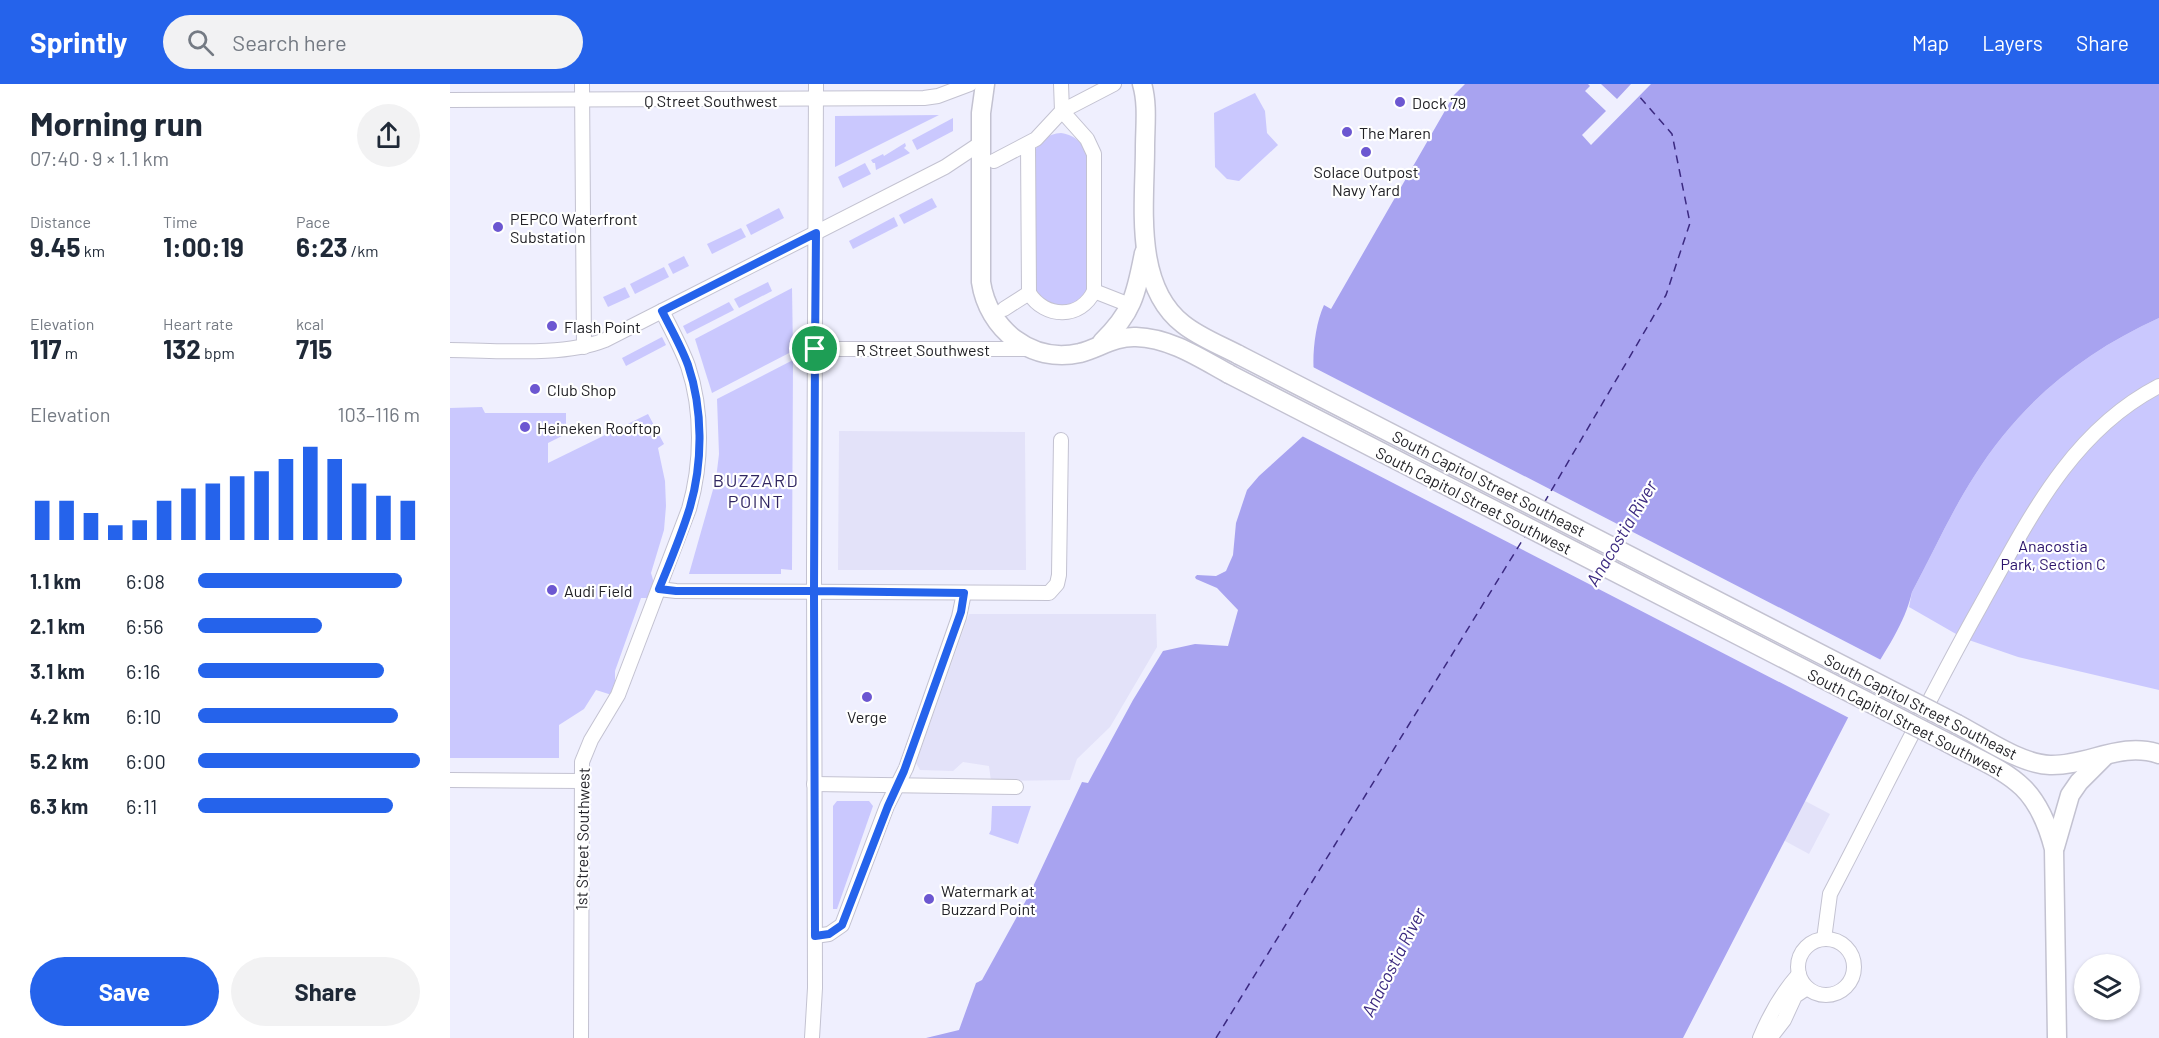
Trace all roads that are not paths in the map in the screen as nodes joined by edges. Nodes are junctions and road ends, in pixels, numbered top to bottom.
1 (582, 84) edge
2 (816, 84) edge
3 (970, 84) edge
4 (985, 84) edge
5 (1061, 84) edge
6 (1114, 84) edge
7 (1146, 88) edge
8 (816, 98) junction
9 (450, 100) edge
10 (582, 100) junction
11 (1062, 111) junction
12 (981, 143) junction
13 (1028, 144) junction
14 (994, 161) dead end
15 (816, 233) junction
16 (1145, 245) junction
17 (1094, 291) junction
18 (1029, 293) junction
19 (1122, 302) dead end
20 (1004, 309) dead end
21 (662, 311) junction
22 (1098, 346) junction
23 (584, 347) junction
24 (815, 349) junction
25 (1031, 349) junction
26 (450, 350) edge
27 (2159, 386) edge
28 (1061, 440) dead end
29 (659, 589) junction
30 (814, 591) junction
31 (964, 593) junction
32 (2106, 754) junction
33 (2159, 754) edge
34 (450, 780) edge
35 (581, 781) junction
36 (814, 784) junction
37 (898, 785) junction
38 (1016, 787) dead end
39 (2054, 849) junction
40 (815, 936) junction
41 (1824, 939) junction
42 (1799, 974) junction
43 (1807, 988) junction
44 (2056, 1017) junction
45 (581, 1038) edge
46 (812, 1038) edge
47 (1760, 1038) edge
48 (1770, 1038) edge
49 (2057, 1038) edge
50 (2066, 1038) edge

1 - 10 street
2 - 8 street
3 - 8 street, Q Street Southwest
4 - 12 main road, South Capitol Street Southwest
5 - 11 street
6 - 11 street
7 - 16 main road, South Capitol Street Southeast
8 - 10 street, Q Street Southwest
8 - 15 street
9 - 10 street, Q Street Southwest
10 - 23 street
11 - 13 street
11 - 17 street
12 - 15 street
12 - 25 main road, South Capitol Street Southwest
13 - 14 street
13 - 18 street
15 - 21 street
15 - 24 street
16 - 22 main road
16 - 32 main road, South Capitol Street Southeast, bridge
17 - 18 street
17 - 19 street
18 - 20 street
21 - 23 street
21 - 29 street, 1st Street Southwest
22 - 25 main road, South Capitol Street Southwest
22 - 39 main road, South Capitol Street Southwest, bridge
23 - 26 street
24 - 25 street, R Street Southwest
24 - 30 street
27 - 41 street
28 - 31 street
29 - 30 street
29 - 35 street, 1st Street Southwest
30 - 31 street
30 - 36 street
31 - 37 street
32 - 33 main road, South Capitol Street Southeast
32 - 39 main road
34 - 35 street
35 - 45 street, 1st Street Southwest
36 - 37 street
36 - 40 street
37 - 38 street
37 - 40 street
39 - 44 main road, South Capitol Street Southwest
40 - 46 street
41 - 42 street
41 - 43 street
42 - 43 street
42 - 47 street
43 - 48 street
44 - 49 main road, South Capitol Street Southwest
44 - 50 main road

